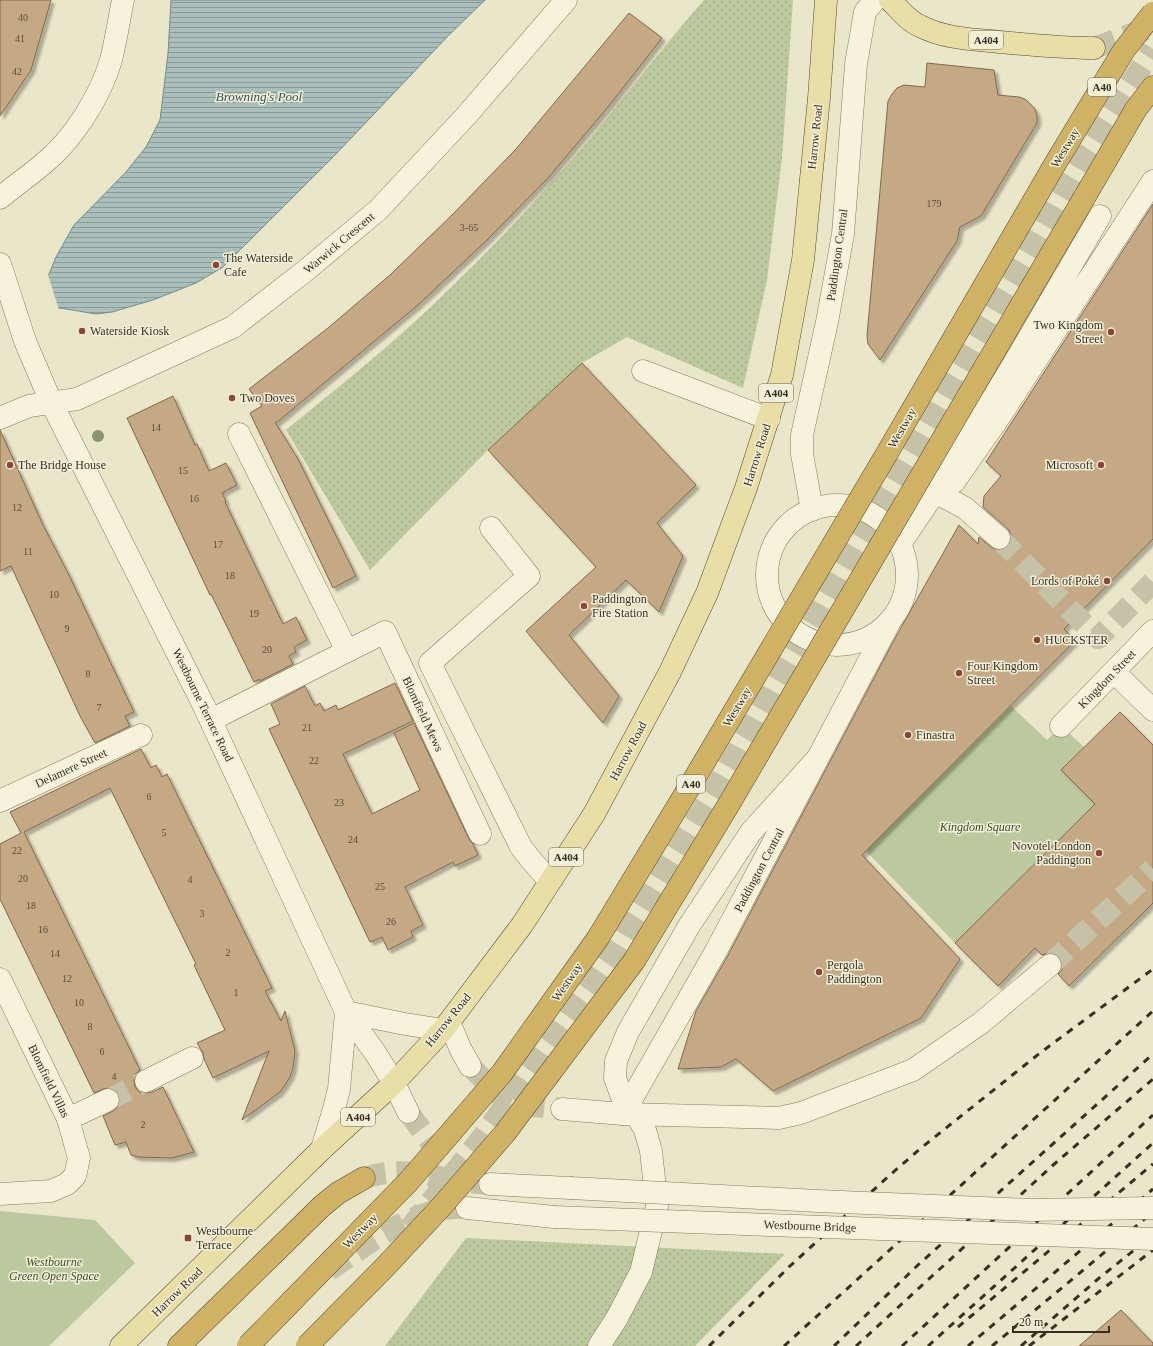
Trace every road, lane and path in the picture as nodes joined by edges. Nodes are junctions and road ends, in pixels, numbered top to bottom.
1 (122, 0) edge
2 (566, 0) edge
3 (826, 0) edge
4 (875, 0) edge
5 (890, 0) edge
6 (1153, 13) edge
7 (1094, 48) tunnel mouth
8 (1153, 87) edge
9 (1153, 182) edge
10 (0, 198) edge
11 (1100, 216) dead end
12 (2, 268) edge
13 (643, 371) dead end
14 (51, 402) junction
15 (0, 418) edge
16 (769, 419) junction
17 (239, 434) dead end
18 (935, 492) junction
19 (812, 510) junction
20 (491, 528) dead end
21 (999, 538) tunnel mouth
22 (900, 544) junction
23 (890, 622) junction
24 (1153, 631) edge
25 (347, 651) junction
26 (1114, 672) junction
27 (1153, 710) edge
28 (211, 720) junction
29 (1061, 726) dead end
30 (141, 735) dead end
31 (818, 759) junction
32 (0, 801) edge
33 (480, 834) dead end
34 (550, 881) junction
35 (1050, 965) tunnel mouth
36 (0, 980) edge
37 (346, 1012) junction
38 (446, 1026) junction
39 (192, 1058) dead end
40 (470, 1066) tunnel mouth
41 (146, 1081) tunnel mouth
42 (394, 1083) junction
43 (108, 1100) tunnel mouth
44 (562, 1109) tunnel mouth
45 (408, 1112) tunnel mouth
46 (623, 1114) junction
47 (68, 1119) junction
48 (322, 1149) junction
49 (364, 1178) tunnel mouth
50 (490, 1184) tunnel mouth
51 (0, 1194) edge
52 (467, 1208) tunnel mouth
53 (1153, 1208) edge
54 (1153, 1239) edge
55 (122, 1346) edge
56 (179, 1346) edge
57 (248, 1346) edge
58 (307, 1346) edge
59 (598, 1346) edge

1 - 10 street
2 - 14 street, Warwick Crescent
3 - 16 main road, Harrow Road / A404
4 - 19 street, Paddington Central
5 - 7 main road, A404
6 - 57 highway, Westway / A40, bridge
8 - 58 highway, bridge
9 - 18 street
11 - 18 street
12 - 14 street, Westbourne Terrace Road
13 - 16 street
14 - 15 street, Warwick Crescent
14 - 28 street, Westbourne Terrace Road
16 - 34 main road, Harrow Road / A404
17 - 25 street
18 - 21 street
18 - 22 street
19 - 22 street, Paddington Central
19 - 23 street, Paddington Central
20 - 34 street
22 - 23 street, Paddington Central
23 - 31 street, Paddington Central
24 - 26 street, Kingdom Street
25 - 28 street, Blomfield Mews
25 - 33 street, Blomfield Mews
26 - 27 street
26 - 29 street, Kingdom Street
28 - 37 street, Westbourne Terrace Road
30 - 32 street, Delamere Street
31 - 46 street, Paddington Central
31 - 59 street
34 - 38 main road, Harrow Road / A404
35 - 46 street
36 - 47 street, Blomfield Villas
37 - 38 street
37 - 42 street, Westbourne Terrace Road
37 - 48 street
38 - 40 street
38 - 42 main road, Harrow Road / A404
39 - 41 street
42 - 45 street
42 - 48 main road, Harrow Road / A404
43 - 47 street
44 - 46 street
47 - 51 street, Blomfield Villas
48 - 55 main road, Harrow Road / A404
49 - 56 highway
50 - 53 street, Westbourne Bridge, bridge
52 - 54 street, Westbourne Bridge, bridge

